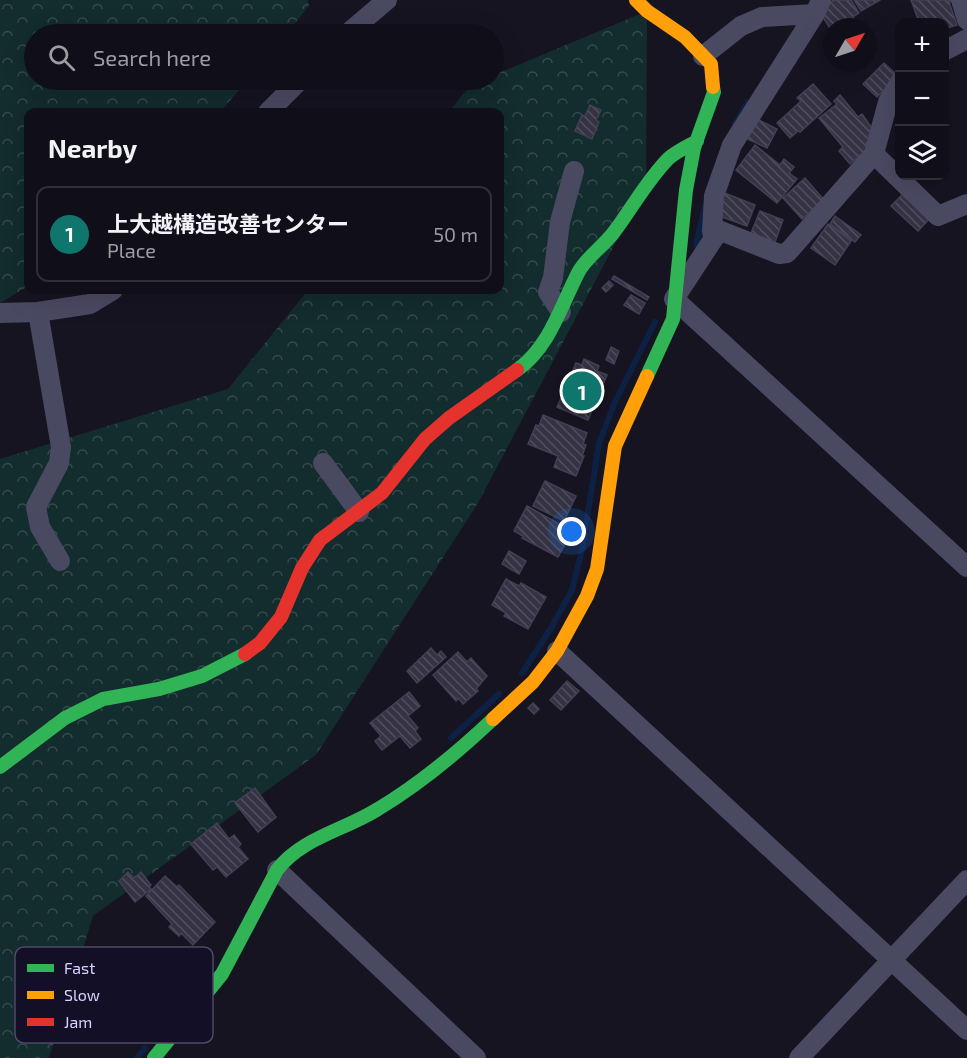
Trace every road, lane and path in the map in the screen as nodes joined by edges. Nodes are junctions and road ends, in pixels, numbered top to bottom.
1 (387, 0) edge
2 (636, 0) edge
3 (961, 0) edge
4 (811, 11) edge
5 (967, 20) edge
6 (359, 24) edge
7 (967, 39) edge
8 (949, 49) edge
9 (703, 56) junction
10 (290, 90) edge
11 (895, 90) edge
12 (272, 108) edge
13 (697, 141) junction
14 (874, 154) junction
15 (574, 171) dead end
16 (691, 196) junction
17 (967, 204) edge
18 (712, 232) junction
19 (106, 294) edge
20 (674, 299) junction
21 (38, 312) junction
22 (561, 312) junction
23 (0, 313) edge
24 (323, 463) dead end
25 (359, 512) junction
26 (60, 561) dead end
27 (967, 567) edge
28 (557, 651) junction
29 (0, 767) edge
30 (277, 870) junction
31 (967, 880) edge
32 (891, 959) junction
33 (213, 985) edge
34 (967, 1030) edge
35 (166, 1043) edge
36 (154, 1058) edge
37 (476, 1058) edge
38 (798, 1058) edge

1 - 6 street
2 - 9 street
3 - 5 street
4 - 9 street
4 - 18 street
7 - 8 street
9 - 13 street
10 - 12 street
11 - 14 street
13 - 16 street
13 - 22 street
14 - 17 street
14 - 18 street
15 - 22 street
16 - 18 street
16 - 20 street
18 - 20 street
19 - 21 street
20 - 27 street
20 - 28 street
21 - 23 street
21 - 26 street
22 - 25 street
24 - 25 street
25 - 29 street
28 - 30 street
28 - 32 street
30 - 33 street
30 - 37 street
31 - 32 street
32 - 34 street
32 - 38 street
35 - 36 street

